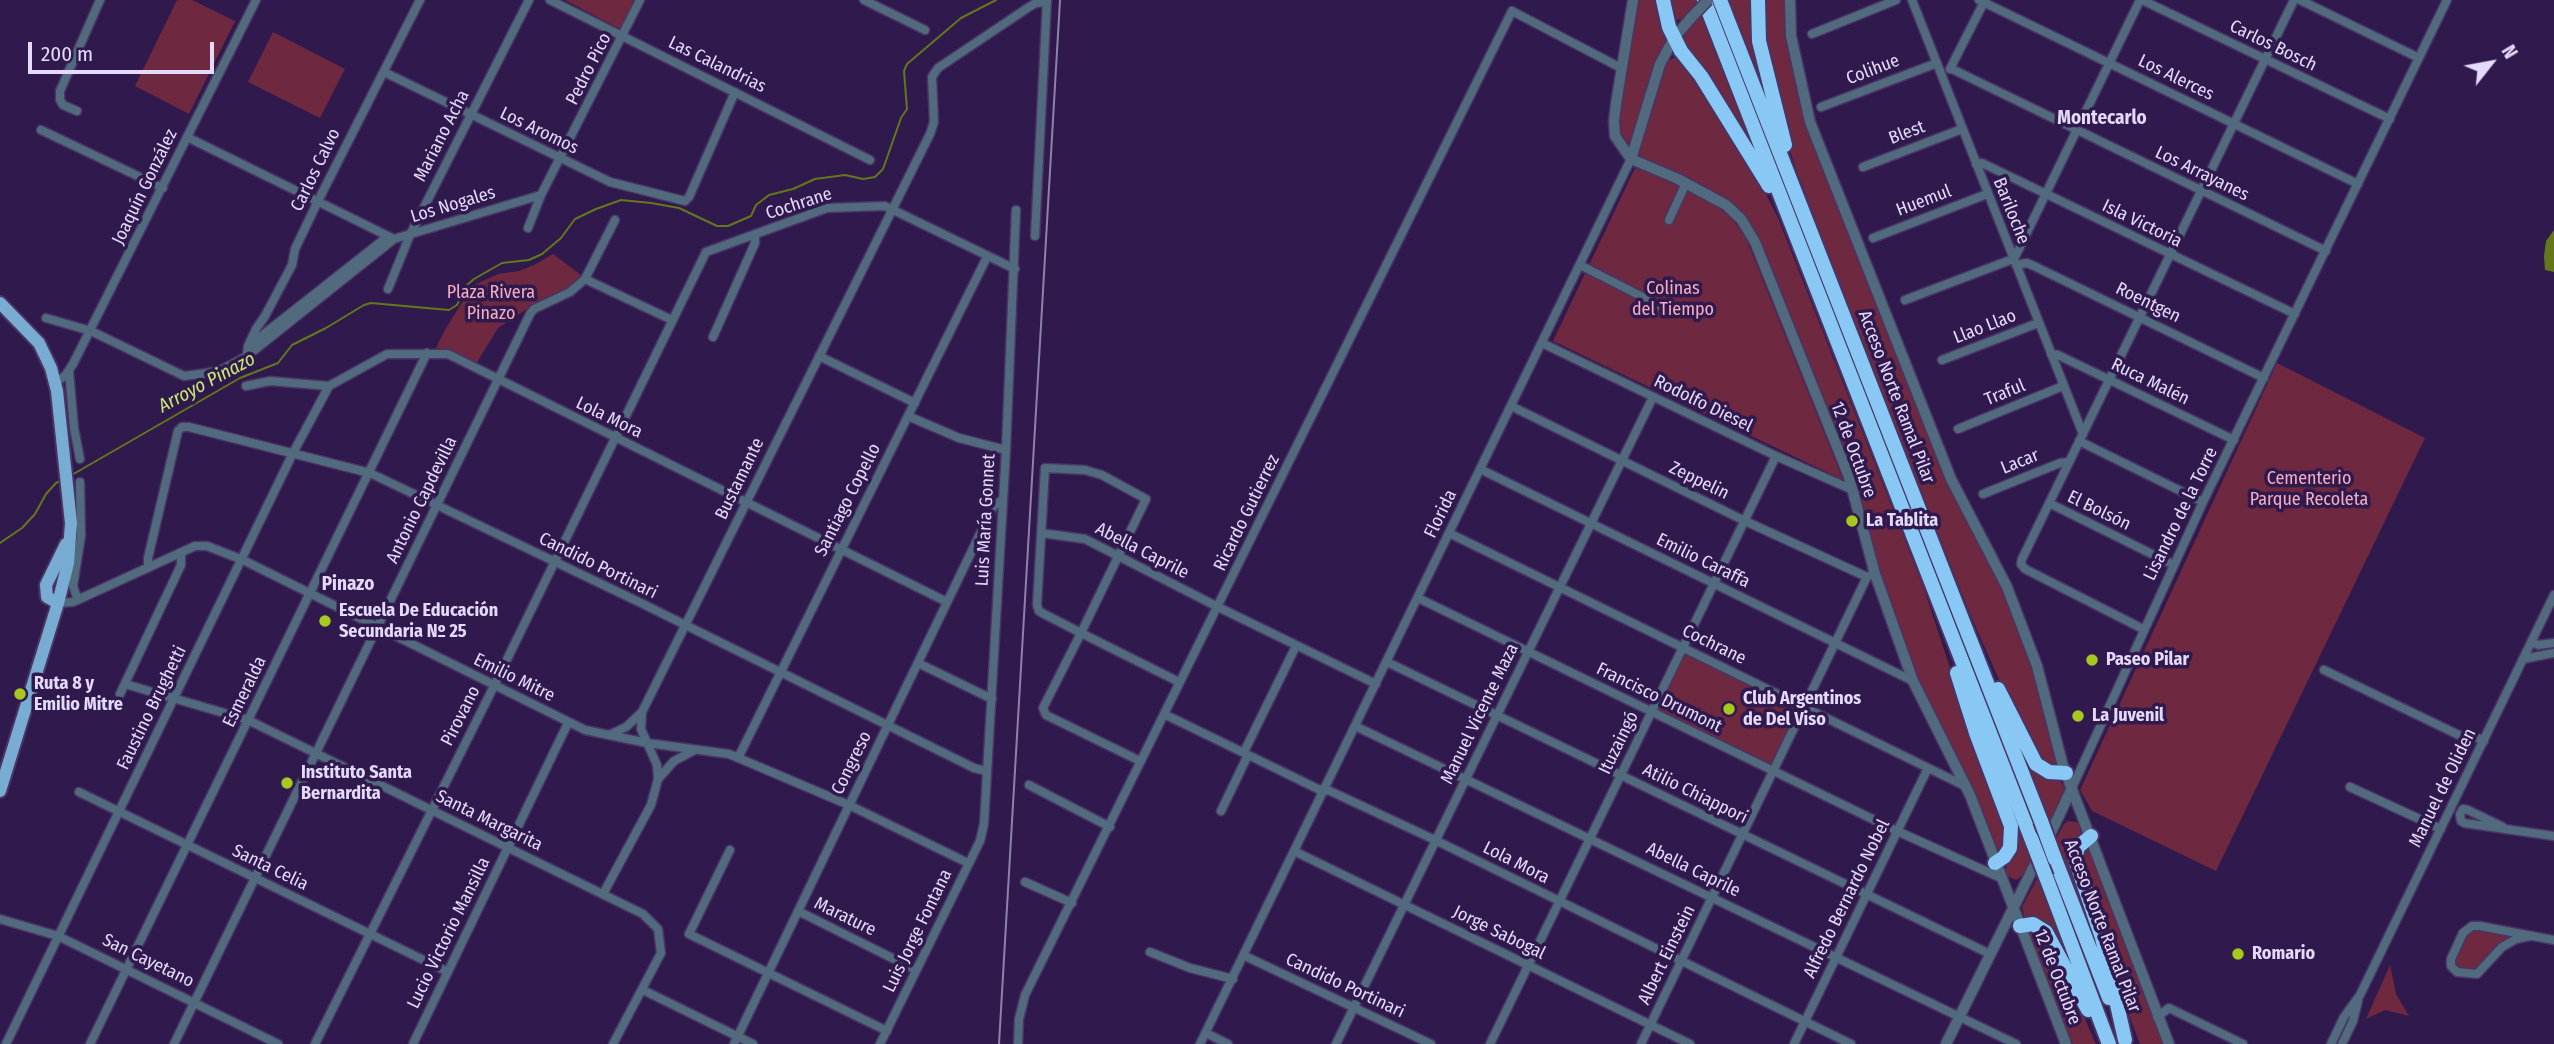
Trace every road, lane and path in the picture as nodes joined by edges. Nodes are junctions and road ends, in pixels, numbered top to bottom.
1 (100, 0) edge
2 (256, 0) edge
3 (420, 0) edge
4 (529, 0) edge
5 (550, 0) edge
6 (640, 0) edge
7 (864, 0) edge
8 (1633, 0) edge
9 (1663, 0) edge
10 (1706, 0) edge
11 (1720, 0) edge
12 (1758, 0) edge
13 (1790, 0) edge
14 (1896, 0) edge
15 (1912, 0) edge
16 (2141, 0) edge
17 (2294, 0) edge
18 (2300, 0) edge
19 (2447, 0) edge
20 (1047, 1) edge
21 (1983, 1) edge
22 (925, 30) dead end
23 (1812, 34) dead end
24 (623, 36) junction
25 (1674, 38) junction
26 (2419, 58) junction
27 (2264, 60) junction
28 (1937, 63) junction
29 (2109, 63) junction
30 (1621, 68) junction
31 (1952, 69) junction
32 (384, 72) junction
33 (1941, 73) junction
34 (735, 92) junction
35 (1821, 107) dead end
36 (78, 111) dead end
37 (471, 115) junction
38 (2390, 119) junction
39 (2234, 124) junction
40 (1962, 129) junction
41 (41, 130) dead end
42 (2076, 130) junction
43 (187, 137) junction
44 (561, 159) junction
45 (1632, 159) junction
46 (870, 160) dead end
47 (1976, 164) junction
48 (1863, 167) dead end
49 (1686, 183) junction
50 (2358, 184) junction
51 (163, 188) junction
52 (2201, 191) junction
53 (1987, 194) junction
54 (2045, 194) junction
55 (541, 195) junction
56 (318, 201) junction
57 (892, 208) junction
58 (1016, 211) dead end
59 (1804, 214) junction
60 (1669, 219) dead end
61 (615, 220) dead end
62 (1789, 220) junction
63 (528, 228) dead end
64 (410, 235) junction
65 (755, 235) junction
66 (1035, 236) dead end
67 (390, 237) junction
68 (1873, 238) dead end
69 (708, 250) joint
70 (2326, 251) junction
71 (2171, 255) junction
72 (987, 257) junction
73 (2014, 262) junction
74 (1580, 265) junction
75 (1015, 269) junction
76 (584, 279) junction
77 (388, 289) dead end
78 (1905, 300) dead end
79 (0, 303) edge
80 (1672, 312) dead end
81 (2295, 314) junction
82 (2140, 316) junction
83 (46, 318) dead end
84 (672, 320) junction
85 (2038, 323) junction
86 (91, 331) junction
87 (713, 337) dead end
88 (1542, 343) junction
89 (248, 351) junction
90 (427, 353) junction
91 (2051, 354) junction
92 (819, 356) junction
93 (1942, 360) dead end
94 (69, 371) junction
95 (2264, 378) junction
96 (498, 379) junction
97 (2109, 379) junction
98 (55, 382) junction
99 (246, 386) dead end
100 (329, 386) junction
101 (2063, 386) junction
102 (1653, 397) junction
103 (915, 403) junction
104 (1511, 406) junction
105 (908, 416) junction
106 (1958, 429) dead end
107 (2081, 437) junction
108 (614, 438) junction
109 (2234, 440) junction
110 (1006, 450) junction
111 (293, 453) junction
112 (1776, 456) junction
113 (80, 459) dead end
114 (1622, 461) junction
115 (2069, 462) junction
116 (1480, 470) junction
117 (370, 473) junction
118 (74, 484) junction
119 (1853, 490) junction
120 (1983, 494) dead end
121 (1003, 499) junction
122 (746, 501) junction
123 (2203, 502) junction
124 (2049, 503) junction
125 (438, 504) junction
126 (1745, 521) junction
127 (1591, 524) junction
128 (1041, 533) junction
129 (1449, 533) junction
130 (841, 550) junction
131 (181, 553) junction
132 (1119, 555) junction
133 (243, 560) junction
134 (554, 562) junction
135 (2174, 565) junction
136 (148, 568) junction
137 (1871, 575) junction
138 (1714, 584) junction
139 (1559, 587) junction
140 (1951, 593) junction
141 (311, 595) junction
142 (2554, 595) edge
143 (1418, 598) junction
144 (78, 600) junction
145 (947, 602) junction
146 (58, 603) junction
147 (1218, 607) junction
148 (1940, 607) junction
149 (685, 627) junction
150 (377, 629) junction
151 (2143, 629) junction
152 (1082, 633) junction
153 (2532, 642) junction
154 (2554, 643) edge
155 (1836, 644) junction
156 (1296, 646) junction
157 (1683, 648) junction
158 (1528, 652) junction
159 (2554, 653) edge
160 (2523, 659) junction
161 (1387, 662) junction
162 (918, 663) junction
163 (2324, 670) dead end
164 (781, 673) junction
165 (1913, 681) junction
166 (1179, 682) junction
167 (125, 684) junction
168 (1376, 684) junction
169 (494, 686) junction
170 (120, 694) dead end
171 (175, 698) junction
172 (992, 699) junction
173 (1806, 708) junction
174 (642, 712) junction
175 (1652, 712) junction
176 (1164, 713) junction
177 (1497, 715) junction
178 (248, 720) junction
179 (568, 723) junction
180 (887, 726) junction
181 (1356, 726) junction
182 (609, 735) junction
183 (647, 743) junction
184 (2482, 743) junction
185 (695, 750) junction
186 (1246, 753) junction
187 (315, 754) junction
188 (738, 758) junction
189 (1140, 761) junction
190 (1928, 768) junction
191 (986, 771) junction
192 (1774, 771) junction
193 (2066, 773) junction
194 (1620, 775) junction
195 (658, 779) junction
196 (1465, 779) junction
197 (1029, 785) dead end
198 (1965, 786) junction
199 (2350, 787) dead end
200 (2072, 788) junction
201 (1324, 790) junction
202 (0, 791) edge
203 (79, 792) dead end
204 (849, 805) junction
205 (119, 810) junction
206 (432, 810) junction
207 (1221, 811) dead end
208 (2085, 821) junction
209 (2057, 823) junction
210 (1110, 827) junction
211 (2503, 827) junction
212 (2441, 829) junction
213 (982, 831) joint
214 (1898, 831) junction
215 (1744, 835) junction
216 (2091, 835) junction
217 (2554, 836) edge
218 (1590, 838) junction
219 (1435, 840) junction
220 (188, 845) junction
221 (507, 847) junction
222 (730, 850) dead end
223 (1294, 851) junction
224 (968, 863) junction
225 (1995, 863) junction
226 (254, 878) junction
227 (2001, 878) junction
228 (2027, 878) junction
229 (1025, 882) dead end
230 (603, 894) junction
231 (1867, 895) junction
232 (1713, 897) junction
233 (1559, 902) junction
234 (1072, 903) junction
235 (1404, 904) junction
236 (2012, 908) junction
237 (798, 911) junction
238 (0, 919) edge
239 (2020, 926) junction
240 (370, 934) junction
241 (58, 936) junction
242 (2530, 936) junction
243 (2554, 940) edge
244 (1150, 952) dead end
245 (1990, 954) junction
246 (1245, 956) junction
247 (1836, 957) junction
248 (1682, 961) junction
249 (1528, 965) junction
250 (126, 968) junction
251 (916, 970) junction
252 (447, 972) junction
253 (768, 975) junction
254 (1233, 979) junction
255 (643, 990) junction
256 (2360, 995) junction
257 (194, 1001) junction
258 (1353, 1007) junction
259 (1959, 1016) junction
260 (2157, 1017) junction
261 (1805, 1021) junction
262 (1651, 1025) junction
263 (887, 1031) junction
264 (1206, 1033) junction
265 (736, 1040) edge
266 (2126, 1043) edge
267 (6, 1044) edge
268 (90, 1044) edge
269 (174, 1044) edge
270 (278, 1044) edge
271 (315, 1044) edge
272 (413, 1044) edge
273 (613, 1044) edge
274 (753, 1044) edge
275 (880, 1044) edge
276 (1018, 1044) edge
277 (1200, 1044) edge
278 (1228, 1044) edge
279 (1336, 1044) edge
280 (1431, 1044) edge
281 (1490, 1044) edge
282 (1641, 1044) edge
283 (1690, 1044) edge
284 (1794, 1044) edge
285 (1852, 1044) edge
286 (1946, 1044) edge
287 (2016, 1044) edge
288 (2066, 1044) edge
289 (2107, 1044) edge
290 (2169, 1044) edge
291 (2243, 1044) edge
292 (2331, 1044) edge
293 (2342, 1044) edge

1 - 36 street
2 - 43 street, Joaquín González
3 - 32 street, Carlos Calvo
4 - 37 street, Mariano Acha
5 - 24 street, Las Calandrias
6 - 24 street, Pedro Pico
7 - 22 street
8 - 30 street
9 - 25 highway
10 - 25 street, Florida, bridge
10 - 62 highway, Acceso Norte Ramal Pilar
11 - 59 highway, Acceso Norte Ramal Pilar
12 - 59 highway
13 - 193 street
14 - 23 street
15 - 28 street, Bariloche
16 - 27 street, Carlos Bosch
16 - 29 street
17 - 27 street
18 - 26 street
19 - 26 street, Lisandro de la Torre
20 - 57 street, Bustamante
20 - 66 street
21 - 29 street, Los Alerces
21 - 31 street
24 - 34 street, Las Calandrias
24 - 44 street, Pedro Pico
25 - 45 street, Florida
25 - 62 highway
26 - 38 street, Lisandro de la Torre
27 - 38 street, Carlos Bosch
27 - 39 street
28 - 33 street, Bariloche
28 - 35 street, Colihue
29 - 39 street, Los Alerces
29 - 42 street
30 - 45 street
30 - 147 street, Ricardo Gutierrez
31 - 33 street
31 - 42 street, Los Arrayanes
32 - 37 street, Los Aromos
32 - 56 street, Carlos Calvo
33 - 40 street, Bariloche
34 - 44 street, Los Aromos
34 - 46 street, Las Calandrias
37 - 44 street, Los Aromos
37 - 64 street, Mariano Acha
38 - 50 street, Lisandro de la Torre
39 - 50 street, Los Alerces
39 - 52 street
40 - 47 street, Bariloche
40 - 48 street, Blest
41 - 51 street
42 - 52 street, Los Arrayanes
42 - 54 street
43 - 51 street, Joaquín González
43 - 56 street
44 - 55 street, Pedro Pico
45 - 49 street, 12 de Octubre
45 - 74 street, Florida
47 - 53 street, Bariloche
47 - 54 street, Isla Victoria
49 - 60 street
49 - 119 street, 12 de Octubre
50 - 70 street, Lisandro de la Torre
51 - 86 street, Joaquín González
52 - 70 street, Los Arrayanes
52 - 71 street
53 - 68 street, Huemul
53 - 73 street, Bariloche
54 - 71 street, Isla Victoria
54 - 73 street
55 - 63 street, Pedro Pico
55 - 64 street, Los Nogales
56 - 67 street
56 - 89 street, Carlos Calvo
57 - 65 street, Cochrane
57 - 72 street, Cochrane
57 - 92 street, Bustamante
58 - 75 street, Luis María Gonnet
59 - 140 highway, Acceso Norte Ramal Pilar
61 - 76 street, Antonio Capdevilla
62 - 148 highway, Acceso Norte Ramal Pilar
64 - 67 street, Los Nogales
64 - 77 street, Mariano Acha
65 - 69 street, Cochrane
65 - 87 street
67 - 89 street
69 - 84 street, Pirovano
70 - 81 street, Lisandro de la Torre
71 - 81 street, Isla Victoria
71 - 82 street
72 - 75 street, Cochrane
72 - 103 street, Santiago Copello
73 - 78 street
73 - 82 street, Roentgen
73 - 85 street, Bariloche
74 - 80 street
74 - 88 street, Florida
75 - 110 street, Luis María Gonnet
76 - 84 street
76 - 96 street, Antonio Capdevilla
79 - 98 main road
81 - 95 street, Lisandro de la Torre
82 - 95 street, Roentgen
82 - 97 street
83 - 86 street
84 - 108 street, Pirovano
85 - 91 street, Bariloche
85 - 93 street, Llao Llao
86 - 89 street
86 - 94 street, Joaquín González
88 - 102 street, Rodolfo Diesel
88 - 104 street, Florida
90 - 96 street, Lola Mora
90 - 100 street, Lola Mora
90 - 117 street, Esmeralda
91 - 97 street, Ruca Malén
91 - 101 street, Bariloche
92 - 103 street
92 - 122 street, Bustamante
94 - 98 street, Joaquín González
94 - 113 street
95 - 109 street, Lisandro de la Torre
96 - 108 street, Lola Mora
96 - 125 street, Antonio Capdevilla
97 - 107 street
97 - 109 street, Ruca Malén
98 - 118 main road
99 - 100 street
100 - 111 street, Faustino Brughetti
101 - 106 street, Traful
101 - 107 street, Bariloche
102 - 112 street, Rodolfo Diesel
102 - 114 street, Manuel Vicente Maza
103 - 105 street, Santiago Copello
104 - 114 street, Zeppelin
104 - 116 street, Florida
105 - 110 street
105 - 130 street, Santiago Copello
107 - 115 street
107 - 123 street
108 - 122 street, Lola Mora
108 - 134 street, Pirovano
109 - 123 street, Lisandro de la Torre
110 - 121 street, Luis María Gonnet
111 - 117 street, Candido Portinari
111 - 133 street, Faustino Brughetti
111 - 136 street, Candido Portinari
112 - 119 street, Rodolfo Diesel
112 - 126 street, Ituzaingó
114 - 126 street, Zeppelin
114 - 127 street, Manuel Vicente Maza
115 - 120 street, Lacar
115 - 124 street
116 - 127 street, Emilio Caraffa
116 - 129 street, Florida
117 - 125 street, Candido Portinari
117 - 141 street, Esmeralda
118 - 144 street
118 - 146 main road
119 - 137 street, 12 de Octubre
121 - 145 street, Congreso
121 - 172 street, Luis María Gonnet
122 - 130 street, Lola Mora
122 - 149 street, Bustamante
123 - 135 street, Lisandro de la Torre
124 - 135 street, El Bolsón
124 - 151 street
125 - 134 street, Candido Portinari
125 - 150 street, Antonio Capdevilla
126 - 137 street, Zeppelin
126 - 138 street, Ituzaingó
127 - 138 street, Emilio Caraffa
127 - 139 street, Manuel Vicente Maza
128 - 132 street, Abella Caprile
128 - 132 street
128 - 152 street
129 - 139 street, Cochrane
129 - 143 street, Florida
130 - 145 street, Lola Mora
130 - 164 street, Santiago Copello
131 - 133 street, Emilio Mitre
131 - 136 street, Emilio Mitre
131 - 167 street
132 - 147 street, Abella Caprile
132 - 152 street
133 - 141 street, Emilio Mitre
133 - 171 street, Faustino Brughetti
134 - 149 street, Candido Portinari
134 - 169 street, Pirovano
135 - 151 street, Lisandro de la Torre
136 - 144 street, Emilio Mitre
137 - 155 street, Albert Einstein
137 - 165 street, 12 de Octubre
138 - 155 street, Emilio Caraffa
138 - 157 street, Ituzaingó
139 - 157 street, Cochrane
139 - 158 street, Manuel Vicente Maza
140 - 193 highway
140 - 266 highway, Acceso Norte Ramal Pilar, bridge
141 - 150 street, Emilio Mitre
141 - 178 street, Esmeralda
142 - 153 street, Manuel de Oliden
143 - 158 street, Francisco Drumont
143 - 161 street, Florida
144 - 146 street, Emilio Mitre
145 - 162 street, Congreso
146 - 202 main road
147 - 156 street, Abella Caprile
147 - 166 street, Ricardo Gutierrez
148 - 225 highway
148 - 289 highway, Acceso Norte Ramal Pilar, bridge
149 - 164 street, Candido Portinari
149 - 174 street, Bustamante
150 - 169 street, Emilio Mitre
150 - 187 street, Antonio Capdevilla
151 - 200 street, Lisandro de la Torre
152 - 166 street
152 - 189 street
153 - 154 street
153 - 160 street, Manuel de Oliden
155 - 165 street, Emilio Caraffa
155 - 173 street, Albert Einstein
156 - 168 street, Abella Caprile
156 - 186 street
157 - 173 street, Cochrane
157 - 175 street, Ituzaingó
158 - 175 street, Francisco Drumont
158 - 177 street, Manuel Vicente Maza
159 - 160 street
160 - 184 street, Manuel de Oliden
161 - 168 street, Florida
161 - 177 street, Atilio Chiappori
162 - 172 street
162 - 180 street, Congreso
163 - 184 street
164 - 180 street, Candido Portinari
164 - 188 street, Santiago Copello
165 - 198 street, 12 de Octubre
166 - 176 street, Ricardo Gutierrez
167 - 170 street
167 - 171 street, Santa Margarita
168 - 181 street, Florida
169 - 179 street, Emilio Mitre
169 - 206 street, Pirovano
171 - 178 street, Santa Margarita
171 - 205 street, Faustino Brughetti
172 - 191 street, Luis María Gonnet
173 - 190 street, Cochrane
173 - 192 street, Albert Einstein
174 - 182 street
174 - 183 street
175 - 192 street, Francisco Drumont
175 - 194 street, Ituzaingó
176 - 186 street, Lola Mora
176 - 189 street, Ricardo Gutierrez
177 - 194 street, Atilio Chiappori
177 - 196 street, Manuel Vicente Maza
178 - 187 street, Santa Margarita
178 - 220 street, Esmeralda
179 - 182 street, Emilio Mitre
179 - 221 street, Lucio Victorio Mansilla
180 - 191 street, Candido Portinari
180 - 204 street, Congreso
181 - 196 street, Abella Caprile
181 - 201 street, Florida
182 - 183 street, Emilio Mitre
183 - 185 street, Emilio Mitre
183 - 195 street
184 - 212 street, Manuel de Oliden
185 - 188 street, Emilio Mitre
185 - 195 street
186 - 201 street, Lola Mora
186 - 207 street
187 - 206 street, Santa Margarita
187 - 226 street, Antonio Capdevilla
188 - 204 street, Emilio Mitre
189 - 210 street, Ricardo Gutierrez
190 - 198 street, Cochrane
190 - 214 street, Alfredo Bernardo Nobel
191 - 213 street, Luis María Gonnet
192 - 214 street, Francisco Drumont
192 - 215 street, Albert Einstein
193 - 200 street
194 - 215 street, Atilio Chiappori
194 - 218 street, Ituzaingó
195 - 230 street
196 - 218 street, Abella Caprile
196 - 219 street, Manuel Vicente Maza
197 - 210 street
198 - 225 street, 12 de Octubre
199 - 212 street
200 - 208 street
200 - 209 street, Lisandro de la Torre
201 - 219 street, Lola Mora
201 - 223 street, Florida
203 - 205 street, Santa Celia
204 - 224 street, Emilio Mitre
204 - 237 street, Congreso
205 - 220 street, Santa Celia
205 - 241 street, Faustino Brughetti
206 - 221 street, Santa Margarita
206 - 240 street, Pirovano
208 - 209 street
208 - 216 street
209 - 228 street, Lisandro de la Torre
210 - 234 street, Ricardo Gutierrez
211 - 211 street
211 - 217 street
212 - 256 street, Manuel de Oliden
213 - 224 street, Luis Jorge Fontana
214 - 227 street, Francisco Drumont
214 - 231 street, Alfredo Bernardo Nobel
215 - 231 street, Atilio Chiappori
215 - 232 street, Albert Einstein
216 - 260 street
216 - 266 highway
218 - 232 street, Abella Caprile
218 - 233 street, Ituzaingó
219 - 233 street, Lola Mora
219 - 235 street, Manuel Vicente Maza
220 - 226 street, Santa Celia
220 - 250 street, Esmeralda
221 - 230 street, Santa Margarita
221 - 252 street, Lucio Victorio Mansilla
222 - 253 street
223 - 235 street, Jorge Sabogal
223 - 246 street, Florida
224 - 251 street, Luis Jorge Fontana
225 - 227 street, 12 de Octubre
226 - 240 street, Santa Celia
226 - 257 street, Antonio Capdevilla
227 - 228 street
227 - 236 street, 12 de Octubre
228 - 236 street, Lisandro de la Torre
229 - 234 street
230 - 255 street, Santa Margarita
231 - 245 street, Atilio Chiappori
231 - 247 street, Alfredo Bernardo Nobel
232 - 247 street, Abella Caprile
232 - 248 street, Albert Einstein
233 - 248 street, Lola Mora
233 - 249 street, Ituzaingó
234 - 276 street, Ricardo Gutierrez
235 - 249 street, Jorge Sabogal
235 - 258 street, Manuel Vicente Maza
236 - 239 street, 12 de Octubre
236 - 245 street, Lisandro de la Torre
237 - 251 street, Marature
237 - 253 street, Congreso
238 - 241 street, San Cayetano
239 - 288 street, 12 de Octubre
239 - 289 highway
240 - 252 street, Santa Celia
240 - 271 street, Pirovano
241 - 250 street, San Cayetano
241 - 267 street, Faustino Brughetti
242 - 242 street
242 - 243 street
244 - 254 street
245 - 259 street, Lisandro de la Torre
246 - 254 street, Florida
246 - 258 street, Candido Portinari
247 - 259 street, Abella Caprile
247 - 261 street, Alfredo Bernardo Nobel
248 - 261 street, Lola Mora
248 - 262 street, Albert Einstein
249 - 262 street, Jorge Sabogal
249 - 281 street, Ituzaingó
250 - 257 street, San Cayetano
250 - 268 street, Esmeralda
251 - 263 street, Luis Jorge Fontana
252 - 272 street, Lucio Victorio Mansilla
253 - 263 street
253 - 265 street, Congreso
254 - 264 street, Florida
255 - 265 street
255 - 273 street
256 - 292 street, Manuel de Oliden
256 - 293 street, Manuel de Oliden
257 - 269 street, Antonio Capdevilla
257 - 270 street, San Cayetano
258 - 279 street, Manuel Vicente Maza
258 - 280 street, Candido Portinari
259 - 286 street, Lisandro de la Torre
259 - 287 street, Abella Caprile
260 - 290 street
260 - 291 street
261 - 284 street, Alfredo Bernardo Nobel
261 - 285 street, Lola Mora
262 - 282 street, Albert Einstein
262 - 283 street, Jorge Sabogal
263 - 275 street, Luis Jorge Fontana
264 - 277 street, Florida
264 - 278 street
265 - 274 street

